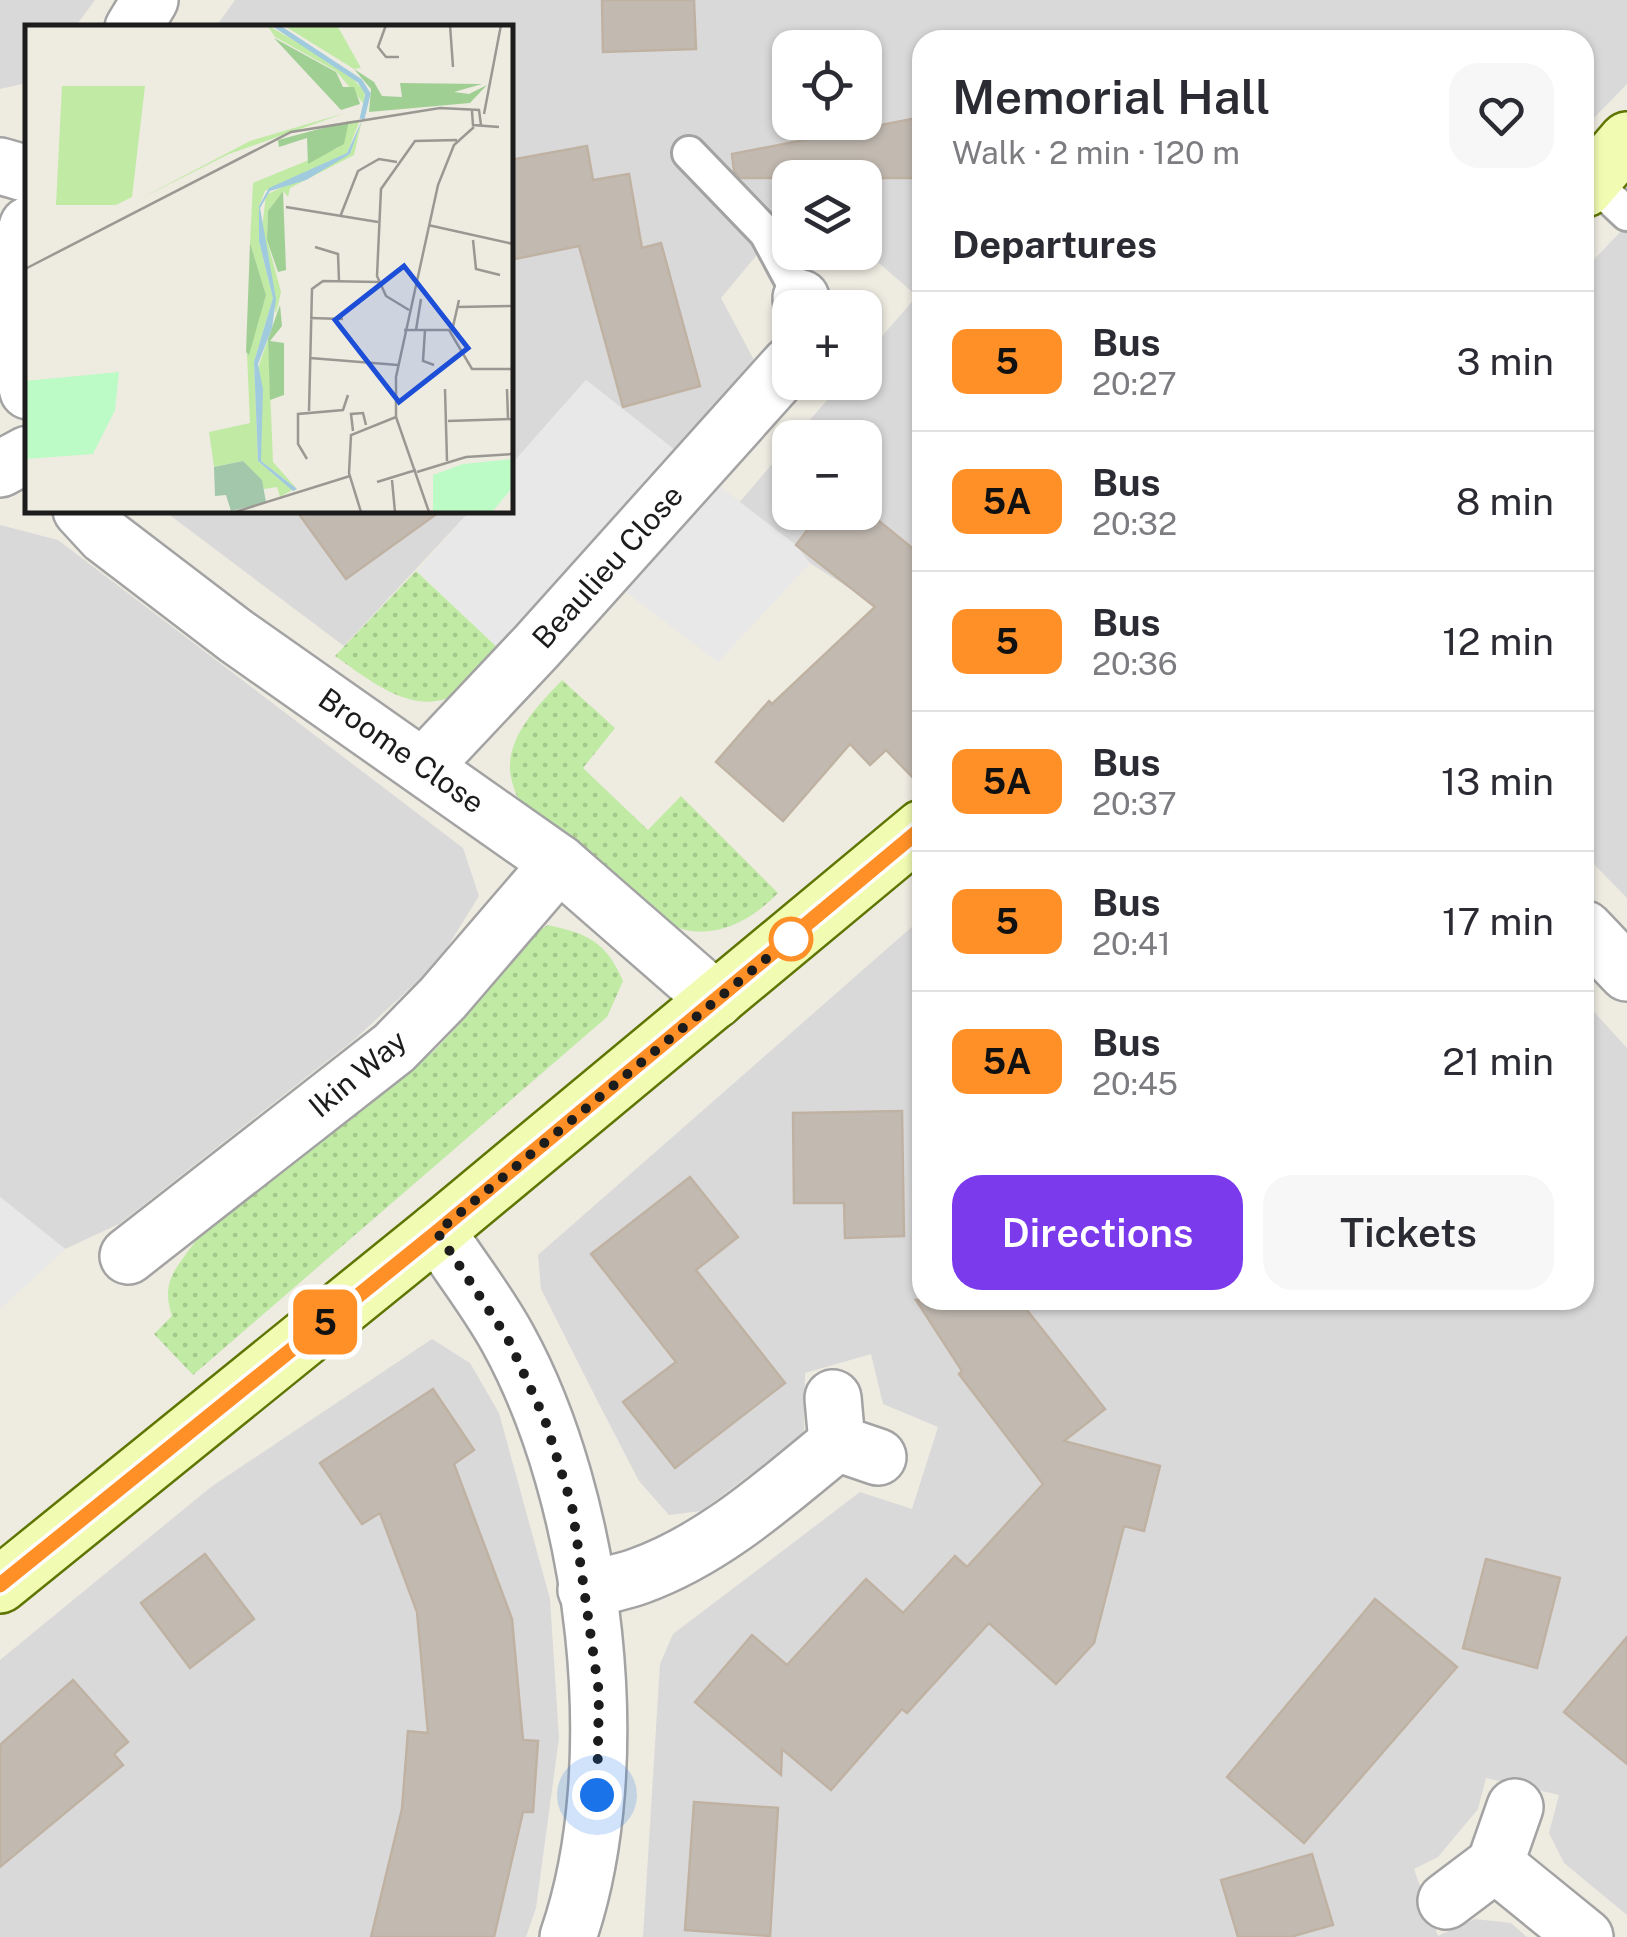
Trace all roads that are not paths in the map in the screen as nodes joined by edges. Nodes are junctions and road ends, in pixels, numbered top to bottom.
1 (150, 0) edge
2 (135, 25) edge
3 (1627, 140) edge
4 (689, 153) dead end
5 (0, 166) edge
6 (25, 173) edge
7 (1601, 195) edge
8 (25, 234) edge
9 (794, 290) edge
10 (25, 373) edge
11 (772, 384) edge
12 (25, 456) edge
13 (0, 469) edge
14 (83, 512) edge
15 (423, 767) junction
16 (912, 836) edge
17 (559, 863) junction
18 (1594, 938) edge
19 (1627, 973) edge
20 (716, 1000) junction
21 (437, 1232) junction
22 (128, 1256) dead end
23 (850, 1433) dead end
24 (0, 1583) edge
25 (586, 1590) junction
26 (1515, 1807) dead end
27 (1496, 1864) junction
28 (1446, 1901) dead end
29 (568, 1937) edge
30 (1585, 1937) edge

1 - 2 street
3 - 7 street
4 - 9 lane
5 - 6 street
8 - 10 street
11 - 15 street, Beaulieu Close
12 - 13 street
14 - 15 street, Broome Close
15 - 17 street, Broome Close
16 - 20 street
17 - 20 street, Broome Close
17 - 22 street, Ikin Way
18 - 19 street
20 - 21 street
21 - 24 street
21 - 25 street
23 - 25 street
25 - 29 street
26 - 27 street
27 - 28 street
27 - 30 street

